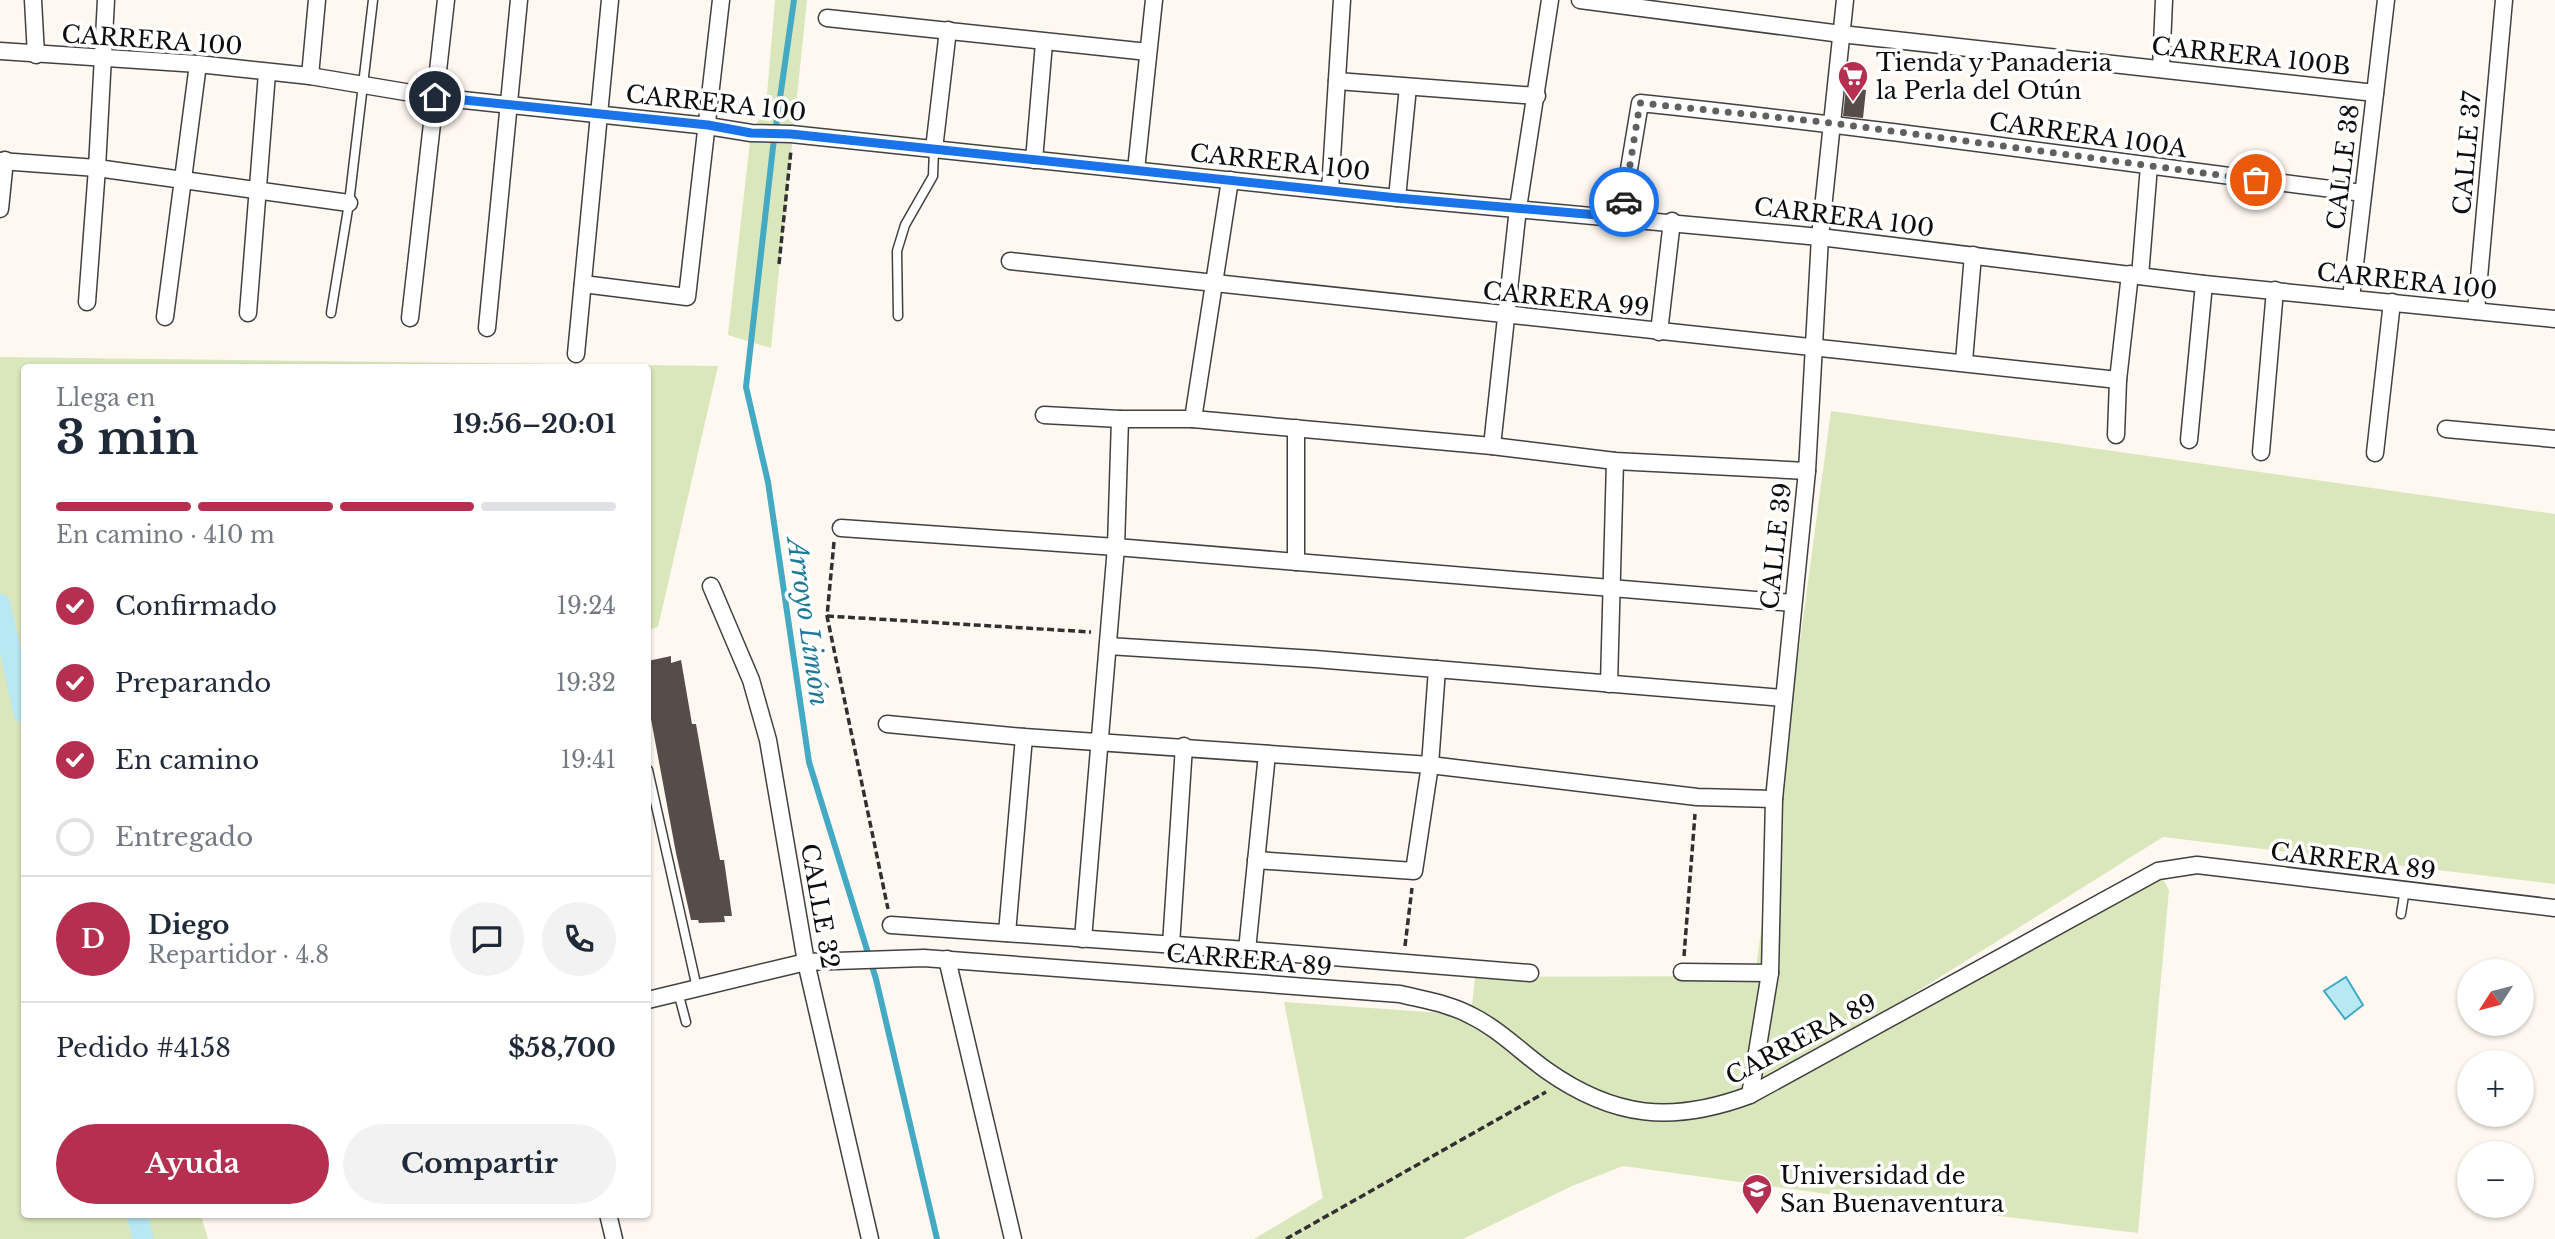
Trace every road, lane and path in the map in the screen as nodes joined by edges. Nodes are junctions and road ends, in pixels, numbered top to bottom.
1 (33, 0) edge
2 (106, 0) edge
3 (317, 0) edge
4 (373, 0) edge
5 (446, 0) edge
6 (519, 0) edge
7 (610, 0) edge
8 (721, 0) edge
9 (1154, 0) edge
10 (1342, 0) edge
11 (1550, 0) edge
12 (1580, 0) edge
13 (1845, 0) edge
14 (2164, 0) edge
15 (2386, 0) edge
16 (2504, 0) edge
17 (827, 18) dead end
18 (948, 30) junction
19 (1841, 34) junction
20 (1044, 43) junction
21 (0, 51) edge
22 (1148, 52) junction
23 (36, 55) junction
24 (102, 56) junction
25 (198, 64) junction
26 (2161, 69) junction
27 (267, 73) junction
28 (310, 76) junction
29 (1337, 81) junction
30 (361, 83) junction
31 (1408, 87) junction
32 (2375, 93) junction
33 (1537, 96) junction
34 (435, 97) junction
35 (509, 104) junction
36 (599, 114) junction
37 (1832, 123) junction
38 (708, 125) junction
39 (798, 135) junction
40 (934, 149) junction
41 (1034, 159) junction
42 (2, 160) edge
43 (2149, 166) junction
44 (97, 168) junction
45 (1136, 170) junction
46 (182, 180) junction
47 (1230, 180) junction
48 (257, 190) junction
49 (1330, 191) junction
50 (2363, 193) junction
51 (1397, 198) junction
52 (349, 203) junction
53 (1518, 208) junction
54 (0, 209) edge
55 (1621, 217) junction
56 (1672, 221) junction
57 (1820, 237) junction
58 (1973, 255) junction
59 (1010, 261) dead end
60 (779, 264) dead end
61 (2135, 275) junction
62 (1214, 284) junction
63 (2204, 284) junction
64 (583, 285) junction
65 (2275, 290) junction
66 (2351, 298) junction
67 (86, 302) dead end
68 (2392, 302) junction
69 (2476, 311) junction
70 (248, 313) dead end
71 (331, 313) dead end
72 (1506, 315) junction
73 (898, 316) dead end
74 (165, 317) dead end
75 (410, 318) dead end
76 (2555, 319) edge
77 (486, 328) dead end
78 (1659, 332) junction
79 (1814, 347) junction
80 (576, 354) dead end
81 (1964, 361) junction
82 (2118, 380) junction
83 (1044, 415) dead end
84 (1120, 419) junction
85 (1193, 419) junction
86 (1296, 428) junction
87 (2446, 429) dead end
88 (2116, 435) dead end
89 (2555, 439) edge
90 (2189, 440) dead end
91 (1492, 446) junction
92 (2261, 452) dead end
93 (2375, 453) dead end
94 (1615, 461) junction
95 (1807, 471) junction
96 (841, 528) joint
97 (1116, 547) junction
98 (1296, 562) junction
99 (711, 586) dead end
100 (1610, 588) junction
101 (1793, 603) junction
102 (827, 616) junction
103 (1108, 639) junction
104 (1437, 669) junction
105 (1609, 684) junction
106 (1783, 698) junction
107 (887, 724) dead end
108 (1024, 737) junction
109 (1099, 740) junction
110 (1184, 746) junction
111 (1268, 754) junction
112 (1430, 765) junction
113 (651, 783) edge
114 (1697, 797) junction
115 (1774, 799) junction
116 (1256, 860) junction
117 (1414, 871) junction
118 (2405, 889) junction
119 (2555, 908) edge
120 (2401, 914) dead end
121 (891, 925) joint
122 (1007, 933) junction
123 (1083, 939) junction
124 (1171, 945) junction
125 (1247, 950) junction
126 (947, 958) junction
127 (813, 962) junction
128 (1404, 962) junction
129 (1682, 972) joint
130 (1530, 973) dead end
131 (1770, 973) junction
132 (697, 988) junction
133 (678, 992) junction
134 (651, 999) edge
135 (686, 1022) dead end
136 (1565, 1081) junction
137 (1749, 1096) junction
138 (609, 1218) edge
139 (614, 1239) edge
140 (870, 1239) edge
141 (1013, 1239) edge
142 (1286, 1239) edge

1 - 23 street
2 - 24 street
3 - 28 street
4 - 30 lane
5 - 34 street
6 - 35 street
7 - 36 street
8 - 38 street
9 - 22 street
10 - 29 street
11 - 33 street
12 - 19 street, CARRERA 100B
13 - 19 street, CALLE 39
14 - 26 street
15 - 32 street, CALLE 38
16 - 69 street, CALLE 37
17 - 18 street
18 - 20 street
18 - 40 street
19 - 26 street, CARRERA 100B
19 - 37 street, CALLE 39
20 - 22 street
20 - 41 street
21 - 23 street, CARRERA 100
22 - 45 street
23 - 24 street, CARRERA 100
24 - 25 street, CARRERA 100
24 - 44 street
25 - 27 street, CARRERA 100
25 - 46 street
26 - 32 street, CARRERA 100B
27 - 28 street, CARRERA 100
27 - 48 street
28 - 30 street, CARRERA 100
29 - 31 street
29 - 49 street
30 - 34 street, CARRERA 100
30 - 52 lane
31 - 33 street
31 - 51 street
32 - 50 street, CALLE 38
33 - 53 street
34 - 35 street, CARRERA 100
34 - 75 street
35 - 36 street, CARRERA 100
35 - 77 street
36 - 38 street, CARRERA 100
36 - 64 street
37 - 43 street, CARRERA 100A
37 - 55 street, CARRERA 100A
37 - 57 street, CALLE 39
38 - 39 street, CARRERA 100
38 - 64 street
39 - 40 street, CARRERA 100
39 - 60 path
40 - 41 street, CARRERA 100
40 - 73 lane
41 - 45 street, CARRERA 100
42 - 44 street
42 - 54 street
43 - 50 street, CARRERA 100A
43 - 61 street
44 - 46 street
44 - 67 street
45 - 47 street, CARRERA 100
46 - 48 street
46 - 74 street
47 - 49 street, CARRERA 100
47 - 62 street
48 - 52 street
48 - 70 street
49 - 51 street, CARRERA 100
50 - 66 street, CALLE 38
51 - 53 street, CARRERA 100
52 - 71 lane
53 - 55 street, CARRERA 100
53 - 72 street
55 - 56 street, CARRERA 100
56 - 57 street, CARRERA 100
56 - 78 street
57 - 58 street, CARRERA 100
57 - 79 street, CALLE 39
58 - 61 street, CARRERA 100
58 - 81 street
59 - 62 street, CARRERA 99
61 - 63 street, CARRERA 100
61 - 82 street
62 - 72 street, CARRERA 99
62 - 85 street
63 - 65 street, CARRERA 100
63 - 90 street
64 - 80 street
65 - 66 street, CARRERA 100
65 - 92 street
66 - 68 street, CARRERA 100
68 - 69 street, CARRERA 100
68 - 93 street
69 - 76 street, CARRERA 100
72 - 78 street, CARRERA 99
72 - 91 street
78 - 79 street, CARRERA 99
79 - 81 street, CARRERA 99
79 - 95 street, CALLE 39
81 - 82 street, CARRERA 99
82 - 88 street
83 - 84 street
84 - 85 street
84 - 97 street
85 - 86 street
86 - 91 street
86 - 98 street
87 - 89 street
91 - 94 street
94 - 95 street
94 - 100 street
95 - 101 street, CALLE 39
96 - 97 street
96 - 102 path
97 - 98 street
97 - 103 street
98 - 100 street
99 - 127 street, CALLE 32
100 - 101 street
100 - 105 street
101 - 106 street, CALLE 39
102 - 103 path
102 - 121 path
103 - 104 street
103 - 109 street
104 - 105 street
104 - 112 street
105 - 106 street
106 - 115 street, CALLE 39
107 - 108 street
108 - 109 street
108 - 122 street
109 - 110 street
109 - 123 street
110 - 111 street
110 - 124 street
111 - 112 street
111 - 116 street
112 - 114 street
112 - 117 street
113 - 132 lane
114 - 115 street
114 - 129 path
115 - 131 street, CALLE 39
116 - 117 street
116 - 125 street
117 - 128 path
118 - 119 street, CARRERA 89
118 - 120 lane
118 - 137 street, CARRERA 89
121 - 122 street
122 - 123 street
123 - 124 street
124 - 125 street
125 - 128 street
126 - 127 street, CARRERA 89
126 - 136 street, CARRERA 89
126 - 141 street
127 - 132 street, CARRERA 89
127 - 140 street, CALLE 32
128 - 130 street
129 - 131 street
131 - 137 street, CALLE 39
132 - 133 street, CARRERA 89
133 - 134 street, CARRERA 89
133 - 135 lane
136 - 137 street, CARRERA 89
136 - 142 path
138 - 139 street

